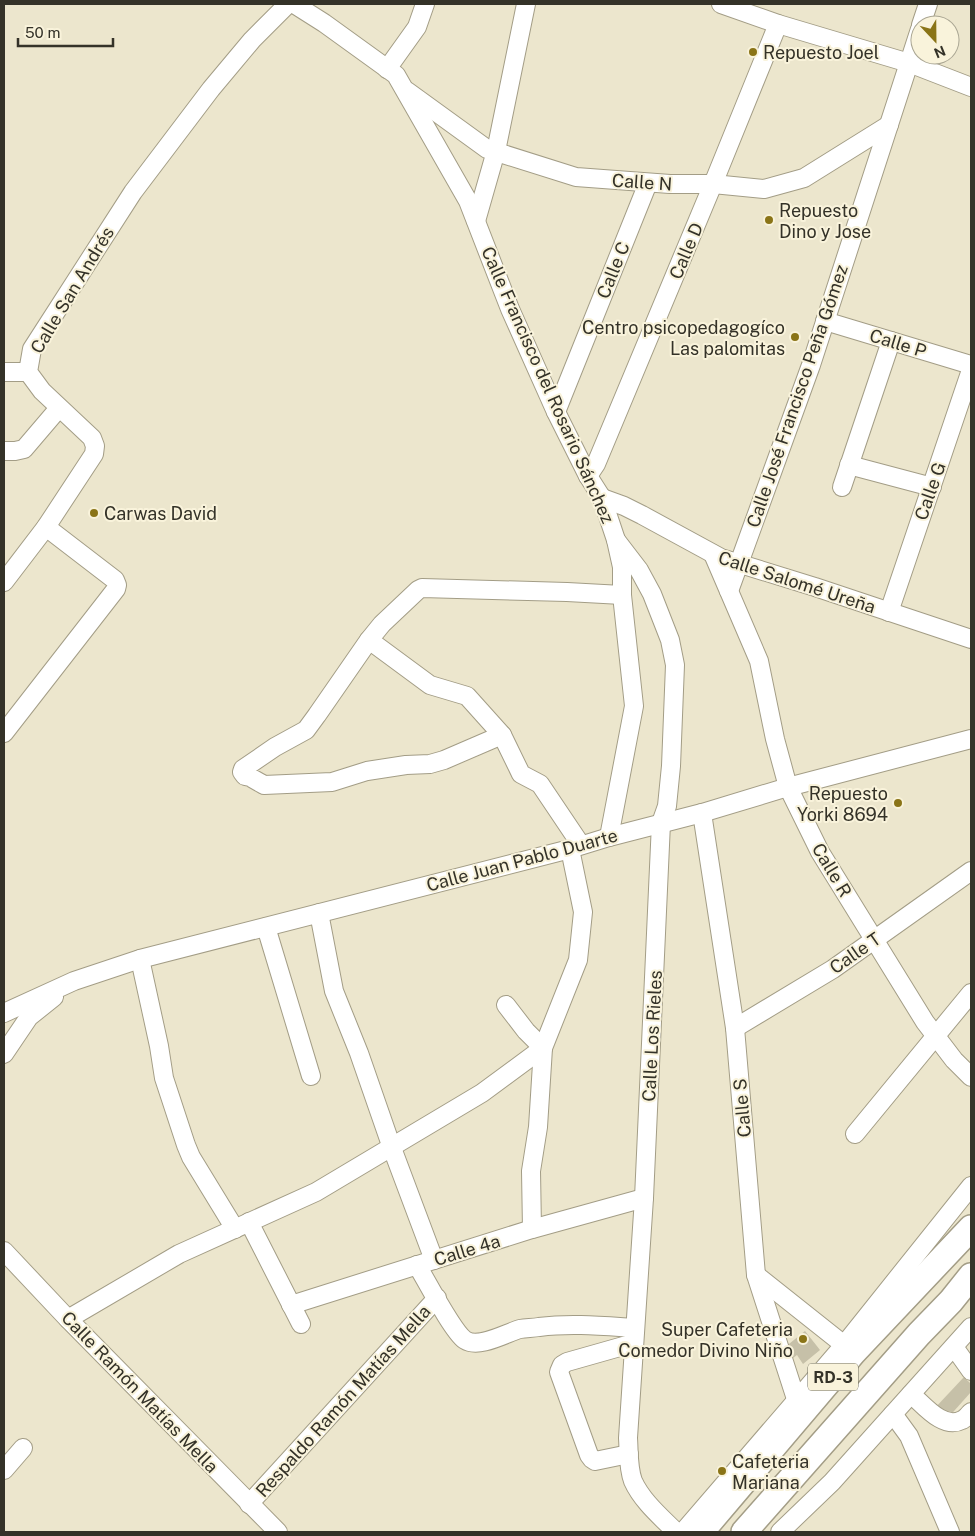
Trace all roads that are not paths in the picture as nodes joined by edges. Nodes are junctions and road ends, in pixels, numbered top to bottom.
1 (288, 4) edge
2 (294, 4) edge
3 (425, 4) edge
4 (526, 4) edge
5 (721, 4) edge
6 (778, 24) junction
7 (910, 60) edge
8 (909, 63) junction
9 (387, 69) junction
10 (971, 87) edge
11 (403, 88) junction
12 (889, 125) junction
13 (496, 151) junction
14 (648, 183) junction
15 (714, 184) junction
16 (476, 221) junction
17 (825, 321) junction
18 (891, 341) junction
19 (971, 365) edge
20 (971, 370) edge
21 (4, 372) edge
22 (28, 372) junction
23 (59, 408) junction
24 (556, 412) junction
25 (4, 451) edge
26 (849, 464) junction
27 (588, 476) junction
28 (842, 487) dead end
29 (932, 487) junction
30 (602, 498) junction
31 (46, 527) junction
32 (616, 540) junction
33 (713, 554) junction
34 (739, 564) junction
35 (4, 582) edge
36 (729, 591) junction
37 (622, 595) junction
38 (889, 612) junction
39 (971, 639) edge
40 (369, 640) junction
41 (4, 733) edge
42 (502, 735) junction
43 (971, 739) edge
44 (788, 787) junction
45 (702, 813) junction
46 (661, 823) junction
47 (609, 837) junction
48 (575, 847) junction
49 (971, 871) edge
50 (319, 913) junction
51 (266, 927) junction
52 (874, 939) junction
53 (140, 960) junction
54 (74, 981) junction
55 (971, 994) edge
56 (506, 1005) dead end
57 (4, 1013) edge
58 (735, 1028) junction
59 (936, 1036) junction
60 (543, 1048) junction
61 (4, 1054) edge
62 (312, 1076) dead end
63 (971, 1077) edge
64 (855, 1134) dead end
65 (392, 1148) junction
66 (971, 1186) edge
67 (644, 1198) junction
68 (971, 1214) edge
69 (242, 1226) junction
70 (971, 1228) edge
71 (532, 1229) junction
72 (4, 1251) edge
73 (949, 1252) junction
74 (426, 1263) junction
75 (756, 1275) junction
76 (971, 1276) edge
77 (971, 1283) edge
78 (437, 1298) junction
79 (951, 1301) junction
80 (291, 1305) junction
81 (68, 1319) junction
82 (301, 1324) dead end
83 (971, 1328) edge
84 (635, 1336) junction
85 (954, 1347) junction
86 (848, 1349) junction
87 (971, 1371) edge
88 (912, 1394) junction
89 (796, 1399) junction
90 (971, 1412) edge
91 (894, 1414) junction
92 (23, 1448) dead end
93 (629, 1454) junction
94 (4, 1470) edge
95 (249, 1504) junction
96 (788, 1528) edge
97 (278, 1532) edge
98 (676, 1532) edge
99 (683, 1532) edge
100 (701, 1532) edge
101 (744, 1532) edge
102 (950, 1532) edge

1 - 22 street, Calle San Andrés
2 - 9 street, Calle Francisco del Rosario Sánchez
3 - 9 street
4 - 13 street
5 - 6 street
6 - 8 street
6 - 15 street, Calle D
7 - 8 street, Calle José Francisco Peña Gómez
8 - 10 street
8 - 12 street, Calle José Francisco Peña Gómez
9 - 11 street, Calle Francisco del Rosario Sánchez
11 - 13 street, Calle N
11 - 16 street, Calle Francisco del Rosario Sánchez
12 - 15 street, Calle N
12 - 17 street, Calle José Francisco Peña Gómez
13 - 14 street, Calle N
13 - 16 street
14 - 15 street, Calle N
14 - 24 street, Calle C
15 - 27 street, Calle D
16 - 24 street, Calle Francisco del Rosario Sánchez
17 - 18 street, Calle P
17 - 34 street, Calle José Francisco Peña Gómez
18 - 19 street, Calle P
18 - 26 street
20 - 29 street, Calle G
21 - 22 street
22 - 23 street, Calle San Andrés
23 - 25 street
23 - 31 street, Calle San Andrés
24 - 27 street, Calle Francisco del Rosario Sánchez
26 - 28 street
26 - 29 street
27 - 30 street, Calle Francisco del Rosario Sánchez
29 - 38 street, Calle G
30 - 32 street, Calle Francisco del Rosario Sánchez
30 - 33 street, Calle Salomé Ureña
31 - 35 street, Calle San Andrés
31 - 41 street
32 - 37 street, Calle Francisco del Rosario Sánchez
32 - 46 street, Calle Los Rieles
33 - 34 street, Calle Salomé Ureña
33 - 36 street, Calle R
34 - 36 street, Calle José Francisco Peña Gómez
34 - 38 street, Calle Salomé Ureña
36 - 44 street, Calle R
37 - 40 street
37 - 47 street, Calle Francisco del Rosario Sánchez
38 - 39 street, Calle Salomé Ureña
40 - 42 street
40 - 42 street
42 - 48 street
43 - 44 street, Calle Juan Pablo Duarte
44 - 45 street, Calle Juan Pablo Duarte
44 - 52 street, Calle R
45 - 46 street, Calle Juan Pablo Duarte
45 - 58 street, Calle S
46 - 47 street, Calle Juan Pablo Duarte
46 - 67 street, Calle Los Rieles
47 - 48 street, Calle Juan Pablo Duarte
48 - 50 street, Calle Juan Pablo Duarte
48 - 60 street
49 - 52 street, Calle T
50 - 51 street, Calle Juan Pablo Duarte
50 - 65 street
51 - 53 street, Calle Juan Pablo Duarte
51 - 62 street
52 - 58 street, Calle T
52 - 59 street, Calle R
53 - 54 street, Calle Juan Pablo Duarte
53 - 69 street
54 - 57 street, Calle Juan Pablo Duarte
54 - 61 street, Calle Juan Pablo Duarte
55 - 59 street
56 - 60 street
58 - 75 street, Calle S
59 - 63 street, Calle R
59 - 64 street
60 - 65 street
60 - 71 street
65 - 69 street
65 - 74 street
66 - 86 street
67 - 71 street, Calle 4a
67 - 84 street, Calle Los Rieles
68 - 73 highway
69 - 80 street
69 - 81 street
70 - 73 highway, RD-3
71 - 74 street, Calle 4a
72 - 81 street, Calle Ramón Matías Mella
73 - 86 highway, RD-3
74 - 78 street
74 - 80 street, Calle 4a
75 - 86 street
75 - 89 street, Calle S
76 - 79 highway, RD-3
77 - 79 highway
78 - 84 street
78 - 95 street, Respaldo Ramón Matías Mella
79 - 101 highway, RD-3
80 - 82 street
81 - 95 street, Calle Ramón Matías Mella
83 - 85 street
84 - 93 street, Calle Los Rieles
84 - 93 street
85 - 87 street
85 - 88 street
86 - 89 street
86 - 100 highway, RD-3
88 - 90 street
88 - 91 street
89 - 99 street
91 - 96 street
91 - 102 street
92 - 94 street
93 - 98 street, Calle Los Rieles
95 - 97 street, Calle Ramón Matías Mella

